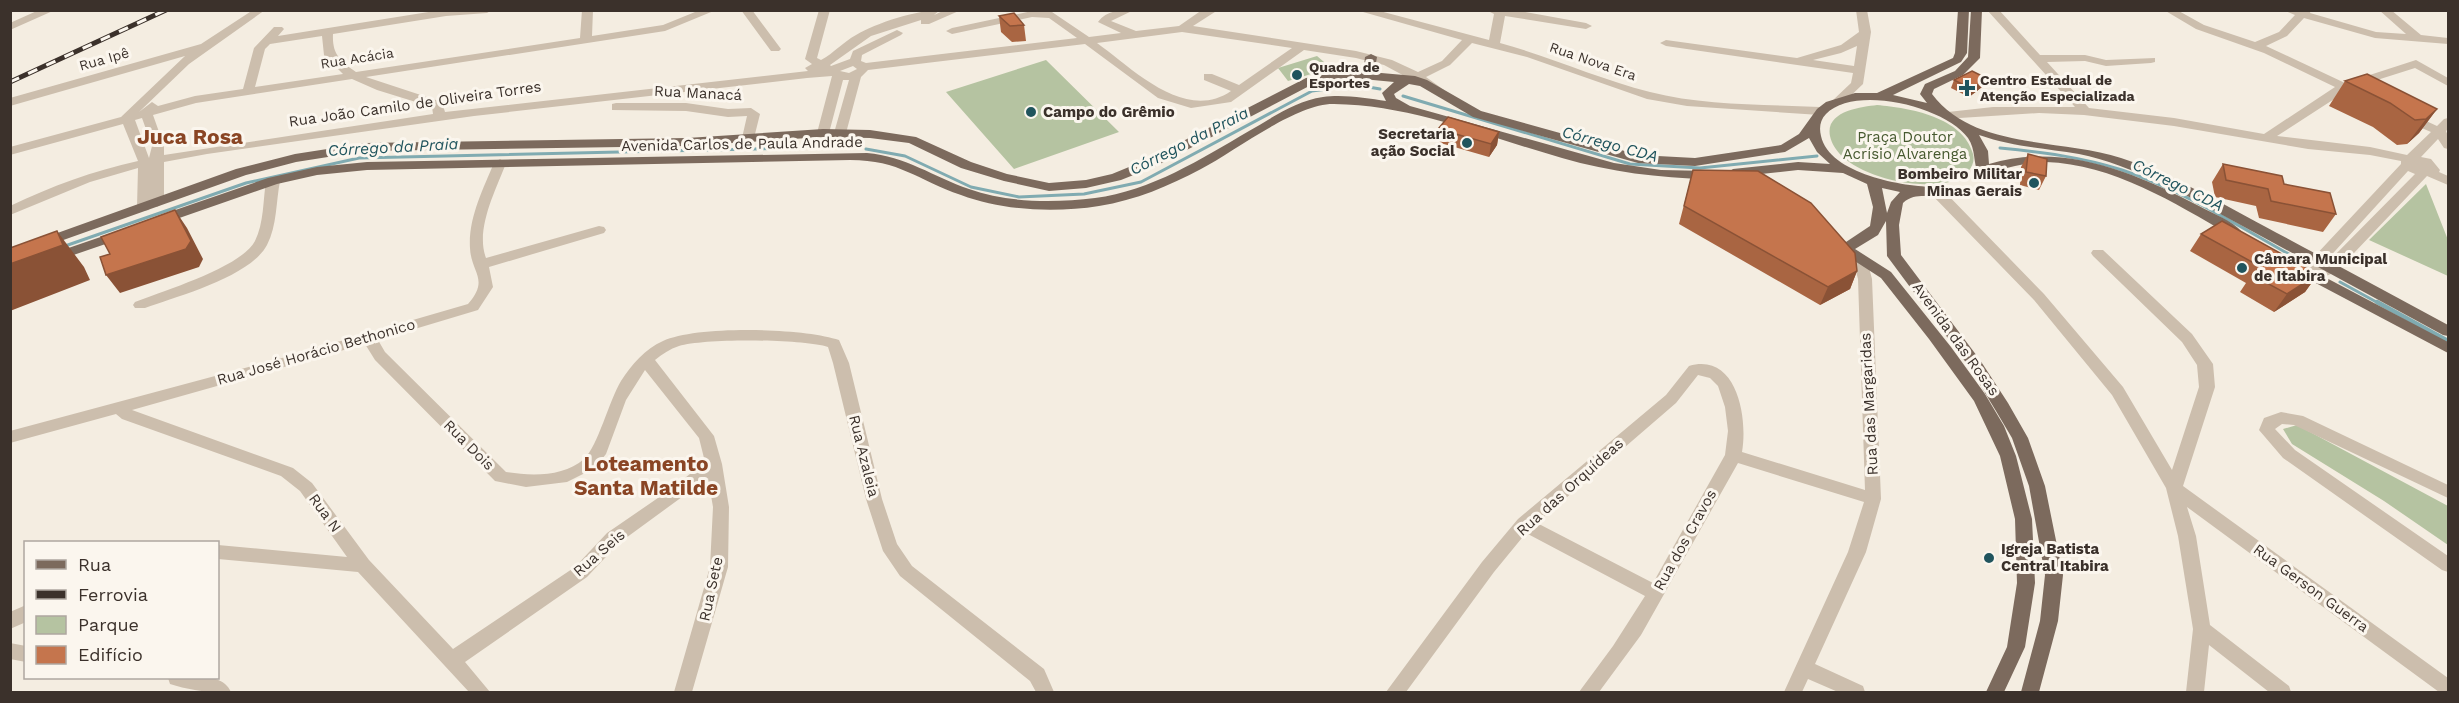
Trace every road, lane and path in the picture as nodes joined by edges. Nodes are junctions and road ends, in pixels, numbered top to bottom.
1 (50, 10) edge
2 (260, 10) edge
3 (487, 10) edge
4 (588, 10) edge
5 (711, 10) edge
6 (746, 10) edge
7 (825, 10) edge
8 (935, 10) edge
9 (956, 10) edge
10 (1130, 10) edge
11 (1213, 10) edge
12 (1361, 10) edge
13 (1388, 10) edge
14 (1861, 10) edge
15 (1869, 10) edge
16 (1964, 10) edge
17 (2169, 10) edge
18 (2288, 10) edge
19 (2384, 10) edge
20 (1496, 11) edge
21 (1993, 12) edge
22 (2304, 13) edge
23 (1977, 14) edge
24 (1402, 21) junction
25 (1586, 26) dead end
26 (10, 27) edge
27 (278, 29) dead end
28 (1182, 29) junction
29 (952, 31) dead end
30 (328, 32) junction
31 (1864, 32) junction
32 (1136, 35) junction
33 (2415, 37) junction
34 (585, 39) junction
35 (1469, 40) junction
36 (267, 41) junction
37 (1090, 41) junction
38 (2448, 41) edge
39 (1666, 43) dead end
40 (213, 44) junction
41 (1302, 46) junction
42 (1494, 46) junction
43 (2256, 46) junction
44 (775, 49) dead end
45 (2100, 50) dead end
46 (813, 54) junction
47 (1369, 56) junction
48 (2085, 58) junction
49 (2039, 59) junction
50 (1788, 60) junction
51 (2151, 60) dead end
52 (834, 68) junction
53 (858, 68) junction
54 (1859, 70) junction
55 (802, 71) junction
56 (350, 74) junction
57 (1352, 74) junction
58 (782, 76) junction
59 (1208, 77) dead end
60 (1406, 80) junction
61 (2448, 83) edge
62 (1857, 84) junction
63 (2344, 87) junction
64 (248, 90) junction
65 (1240, 90) junction
66 (1875, 96) junction
67 (2371, 100) edge
68 (1838, 101) junction
69 (10, 102) edge
70 (616, 107) dead end
71 (1406, 109) junction
72 (2391, 109) edge
73 (1820, 111) junction
74 (2085, 111) junction
75 (146, 112) junction
76 (1944, 114) junction
77 (440, 115) junction
78 (127, 117) junction
79 (2448, 122) edge
80 (1812, 123) junction
81 (1962, 125) junction
82 (2440, 132) junction
83 (823, 133) junction
84 (840, 133) junction
85 (2267, 137) junction
86 (748, 138) junction
87 (2448, 145) edge
88 (2448, 150) edge
89 (10, 151) edge
90 (826, 157) junction
91 (2409, 161) junction
92 (151, 162) junction
93 (500, 163) junction
94 (1845, 169) junction
95 (2430, 170) junction
96 (1722, 174) junction
97 (273, 181) junction
98 (2448, 181) edge
99 (1762, 182) edge
100 (1873, 182) junction
101 (1914, 191) junction
102 (1936, 191) joint
103 (47, 192) junction
104 (10, 203) edge
105 (150, 205) junction
106 (10, 211) edge
107 (150, 223) edge
108 (600, 230) dead end
109 (130, 231) edge
110 (1833, 235) edge
111 (2248, 240) edge
112 (1846, 250) junction
113 (2098, 253) dead end
114 (10, 255) edge
115 (1893, 256) junction
116 (42, 262) edge
117 (483, 264) junction
118 (2291, 264) edge
119 (1868, 268) junction
120 (2323, 270) junction
121 (140, 305) dead end
122 (2448, 331) edge
123 (368, 336) junction
124 (2448, 348) edge
125 (647, 360) junction
126 (1720, 376) joint
127 (118, 408) junction
128 (10, 437) edge
129 (1733, 455) junction
130 (714, 464) junction
131 (2014, 471) junction
132 (2033, 474) junction
133 (2174, 488) junction
134 (2448, 492) edge
135 (1873, 498) junction
136 (1524, 524) junction
137 (219, 552) edge
138 (2448, 564) edge
139 (363, 565) junction
140 (1656, 593) junction
141 (24, 613) edge
142 (10, 622) edge
143 (2202, 629) junction
144 (452, 660) junction
145 (1804, 668) junction
146 (184, 679) edge
147 (2448, 688) edge
148 (222, 693) edge
149 (481, 693) edge
150 (683, 693) edge
151 (1045, 693) edge
152 (1395, 693) edge
153 (1588, 693) edge
154 (1793, 693) edge
155 (1856, 693) edge
156 (1995, 693) edge
157 (2030, 693) edge
158 (2195, 693) edge
159 (2282, 693) edge

1 - 26 street
2 - 40 street, Rua Ipê
3 - 30 street
4 - 34 street
5 - 34 street, Rua Acácia
6 - 44 street
7 - 46 street
8 - 52 street
9 - 53 street
10 - 32 street
11 - 28 street
12 - 24 street, Rua Nova Era
13 - 24 street
14 - 31 street
15 - 31 street
16 - 66 main road
17 - 43 street
18 - 22 street
19 - 33 street
20 - 25 street
20 - 42 street
21 - 23 street
21 - 49 street
22 - 33 street
22 - 43 street
23 - 76 main road
24 - 35 street, Rua Nova Era
27 - 36 street
28 - 32 street, Rua João Camilo de Oliveira Torres
28 - 41 street, Rua João Camilo de Oliveira Torres
29 - 37 street
30 - 36 street
30 - 56 street
31 - 50 street
31 - 54 street
32 - 37 street, Rua João Camilo de Oliveira Torres
33 - 38 street
34 - 56 street, Rua Acácia
35 - 42 street, Rua Nova Era
35 - 60 street
36 - 64 street
37 - 53 street, Rua João Camilo de Oliveira Torres
37 - 65 street
39 - 50 street
40 - 69 street, Rua Ipê
40 - 75 street
40 - 78 street
41 - 47 street, Rua João Camilo de Oliveira Torres
41 - 65 street
42 - 73 street, Rua Nova Era
43 - 63 street
45 - 48 street
46 - 52 street
46 - 55 street
47 - 57 main road
47 - 60 street
47 - 60 street, Rua João Camilo de Oliveira Torres
48 - 49 street
48 - 51 street
49 - 74 street
50 - 54 street
52 - 53 street, Rua João Camilo de Oliveira Torres
52 - 55 street
52 - 58 street, Rua João Camilo de Oliveira Torres
52 - 83 street
53 - 84 street
54 - 62 street
55 - 58 street
56 - 64 street, Rua Acácia
56 - 77 street
57 - 60 main road, Avenida Carlos de Paula Andrade
57 - 84 main road, Avenida Carlos de Paula Andrade
58 - 77 street, Rua João Camilo de Oliveira Torres
59 - 65 street
60 - 71 main road
60 - 80 main road, Avenida Carlos de Paula Andrade
61 - 63 street
62 - 66 street
62 - 68 street
63 - 67 street
63 - 85 street
64 - 75 street, Rua Acácia
66 - 68 main road
66 - 76 main road
68 - 73 main road
70 - 86 street, Rua Manacá
71 - 90 main road, Avenida Carlos de Paula Andrade
71 - 96 main road, Avenida Carlos de Paula Andrade
72 - 82 street
73 - 80 main road
74 - 76 street
74 - 85 street
75 - 78 street, Rua Acácia
75 - 92 street
76 - 81 main road
77 - 92 street, Rua João Camilo de Oliveira Torres
78 - 89 street, Rua Acácia
78 - 92 street
79 - 82 street
80 - 94 main road
81 - 111 main road
81 - 120 main road
82 - 87 street
82 - 91 street
83 - 84 main road, Avenida Carlos de Paula Andrade
83 - 86 main road, Avenida Carlos de Paula Andrade
83 - 90 main road
84 - 90 main road
85 - 91 street
86 - 105 main road, Avenida Carlos de Paula Andrade
88 - 95 street
90 - 93 main road, Avenida Carlos de Paula Andrade
91 - 95 street
91 - 120 street
92 - 103 street, Rua João Camilo de Oliveira Torres
92 - 105 street
93 - 97 main road, Avenida Carlos de Paula Andrade
93 - 117 street, Rua José Horácio Bethonico
94 - 96 main road, Avenida Carlos de Paula Andrade
94 - 100 main road
95 - 98 street
95 - 120 street
96 - 99 main road
97 - 107 main road, Avenida Carlos de Paula Andrade
97 - 121 street
100 - 101 main road
100 - 112 main road
101 - 102 main road
101 - 115 main road
102 - 133 street
103 - 104 street
103 - 106 street, Rua João Camilo de Oliveira Torres
105 - 114 main road, Avenida Carlos de Paula Andrade
108 - 117 street
109 - 116 main road
110 - 112 main road, Avenida das Rosas
112 - 119 main road, Avenida das Rosas
113 - 133 street
115 - 119 main road
115 - 132 main road, Avenida das Rosas
117 - 123 street, Rua José Horácio Bethonico
118 - 120 street
119 - 131 main road, Avenida das Rosas
119 - 135 street, Rua das Margaridas
120 - 122 main road
120 - 124 main road
123 - 125 street, Rua Dois
123 - 127 street, Rua José Horácio Bethonico
125 - 130 street, Rua Sete
125 - 151 street, Rua Azaleia
126 - 129 street, Rua dos Cravos
126 - 136 street, Rua das Orquídeas
127 - 128 street, Rua José Horácio Bethonico
127 - 139 street, Rua N
129 - 135 street
129 - 140 street, Rua dos Cravos
130 - 144 street, Rua Seis
130 - 150 street, Rua Sete
131 - 132 main road
131 - 156 main road, Avenida das Rosas
132 - 157 main road, Avenida das Rosas
133 - 143 street
133 - 147 street, Rua Gerson Guerra
134 - 138 street
135 - 145 street, Rua das Margaridas
136 - 140 street
136 - 152 street, Rua das Orquídeas
137 - 139 street
139 - 144 street, Rua N
140 - 153 street, Rua dos Cravos
141 - 142 street
143 - 158 street
143 - 159 street
144 - 149 street, Rua N
145 - 154 street, Rua das Margaridas
145 - 155 street
146 - 148 street

